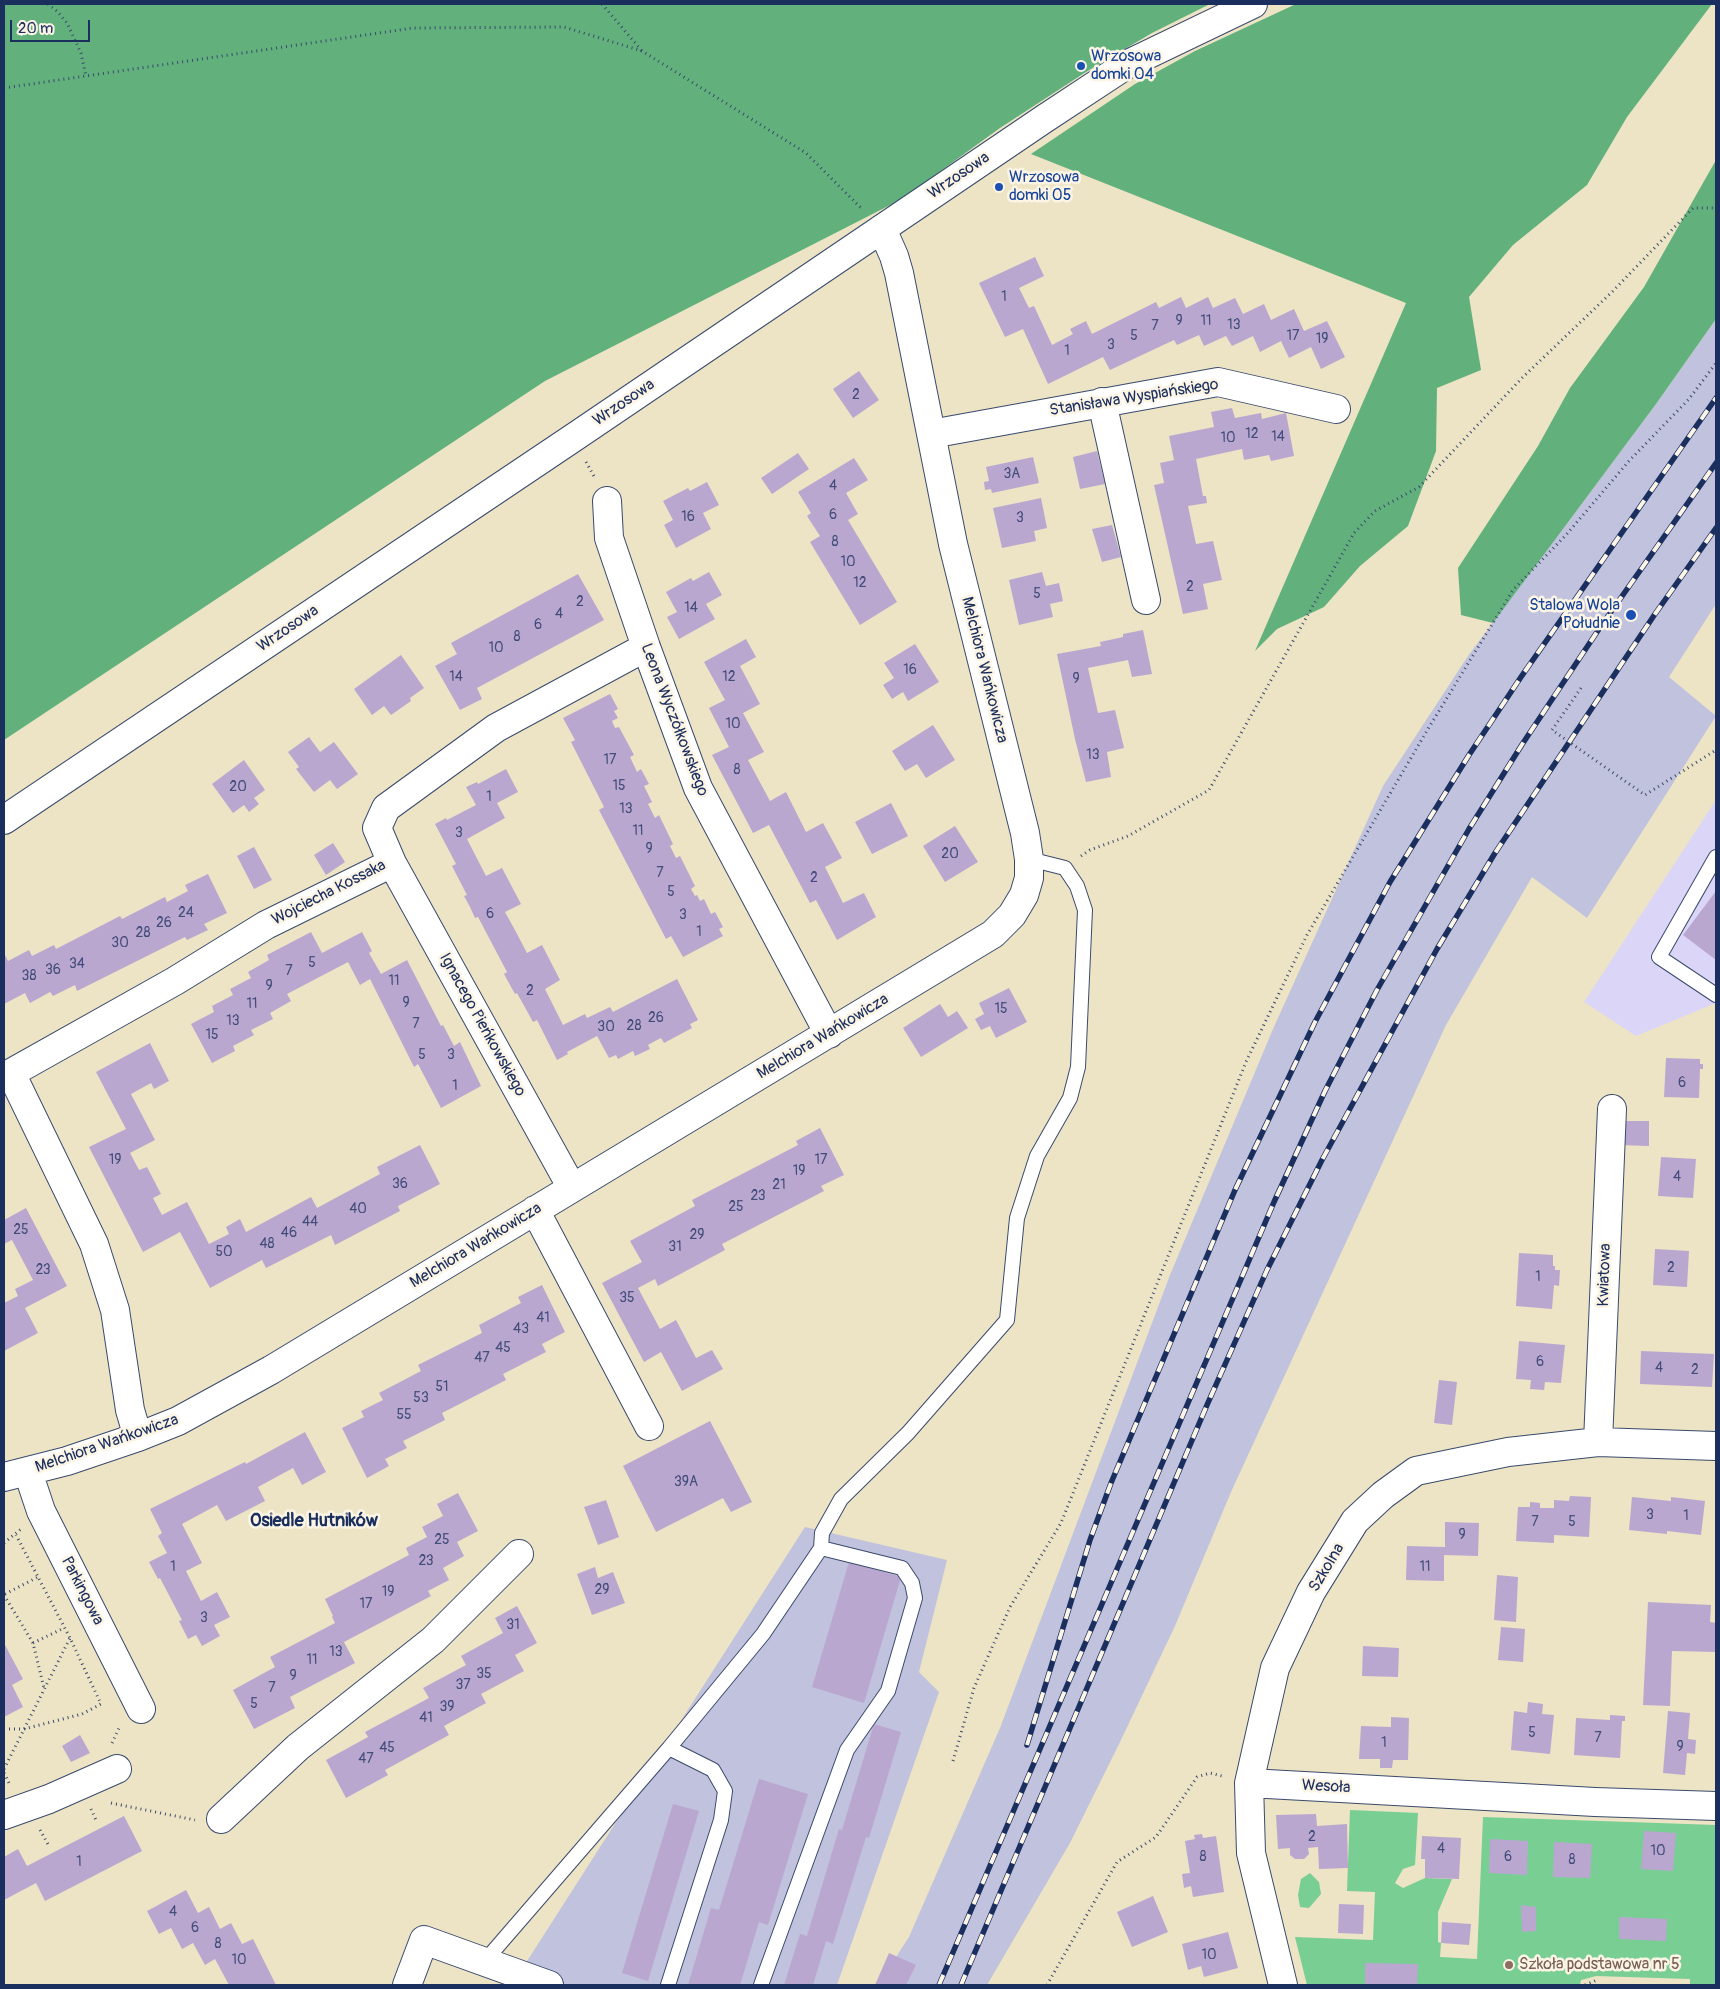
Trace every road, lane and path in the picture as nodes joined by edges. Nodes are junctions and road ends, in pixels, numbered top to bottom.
1 (48, 4) edge
2 (602, 4) edge
3 (1253, 4) edge
4 (642, 51) junction
5 (86, 76) junction
6 (4, 88) edge
7 (1716, 208) edge
8 (882, 229) junction
9 (1716, 363) edge
10 (1102, 402) junction
11 (1336, 409) dead end
12 (931, 434) junction
13 (573, 438) junction
14 (607, 501) joint
15 (1146, 600) dead end
16 (646, 647) junction
17 (1581, 688) dead end
18 (1716, 750) edge
19 (4, 820) edge
20 (1716, 857) edge
21 (1029, 859) junction
22 (392, 863) junction
23 (1065, 868) junction
24 (1716, 995) edge
25 (829, 1034) junction
26 (7, 1075) edge
27 (1612, 1109) dead end
28 (572, 1188) junction
29 (535, 1210) junction
30 (649, 1426) dead end
31 (138, 1437) junction
32 (1598, 1442) junction
33 (1716, 1446) edge
34 (16, 1474) edge
35 (16, 1535) dead end
36 (821, 1548) junction
37 (519, 1554) dead end
38 (38, 1577) junction
39 (4, 1594) edge
40 (64, 1628) junction
41 (70, 1638) junction
42 (33, 1643) junction
43 (44, 1688) junction
44 (136, 1700) joint
45 (4, 1729) edge
46 (24, 1729) junction
47 (669, 1748) junction
48 (953, 1761) dead end
49 (4, 1768) edge
50 (116, 1769) dead end
51 (1249, 1783) junction
52 (95, 1800) junction
53 (1716, 1806) edge
54 (82, 1811) dead end
55 (4, 1815) edge
56 (96, 1820) dead end
57 (209, 1820) joint
58 (484, 1962) junction
59 (1596, 1980) dead end
60 (407, 1985) edge
61 (549, 1985) edge
62 (668, 1985) edge
63 (762, 1985) edge
64 (1047, 1985) edge
65 (1283, 1985) edge
66 (1585, 1985) edge

1 - 5 path
2 - 4 path
3 - 8 street, Wrzosowa
4 - 5 path
4 - 8 path
5 - 6 path
7 - 23 path
8 - 12 street, Melchiora Wańkowicza
8 - 13 street, Wrzosowa
9 - 48 path
10 - 11 street, Stanisława Wyspiańskiego
10 - 12 street, Stanisława Wyspiańskiego
10 - 15 street
12 - 21 street, Melchiora Wańkowicza
13 - 14 path
13 - 19 street, Wrzosowa
14 - 16 street, Leona Wyczółkowskiego
16 - 22 street, Wojciecha Kossaka
16 - 25 street, Leona Wyczółkowskiego
17 - 18 path
20 - 24 lane
21 - 23 lane
21 - 25 street, Melchiora Wańkowicza
22 - 26 street, Wojciecha Kossaka
22 - 28 street, Ignacego Pieńkowskiego
23 - 36 lane
25 - 28 street, Melchiora Wańkowicza
26 - 31 street
27 - 32 street, Kwiatowa
28 - 29 street, Melchiora Wańkowicza
29 - 30 street
29 - 31 street, Melchiora Wańkowicza
31 - 34 street, Melchiora Wańkowicza
32 - 33 street, Szkolna
32 - 51 street, Szkolna
34 - 44 street, Parkingowa
35 - 38 path
36 - 47 lane
36 - 63 lane
37 - 57 street
38 - 39 path
38 - 40 path
39 - 42 path
40 - 41 path
40 - 42 path
41 - 43 path
41 - 46 path
42 - 43 path
43 - 46 path
44 - 52 path
45 - 46 path
46 - 49 path
47 - 58 lane
47 - 62 lane
50 - 52 street
51 - 53 street, Wesoła
51 - 64 path
51 - 65 street, Szkolna
52 - 54 path
52 - 55 street
52 - 56 path
52 - 57 path
58 - 60 street
58 - 61 street
59 - 66 path

